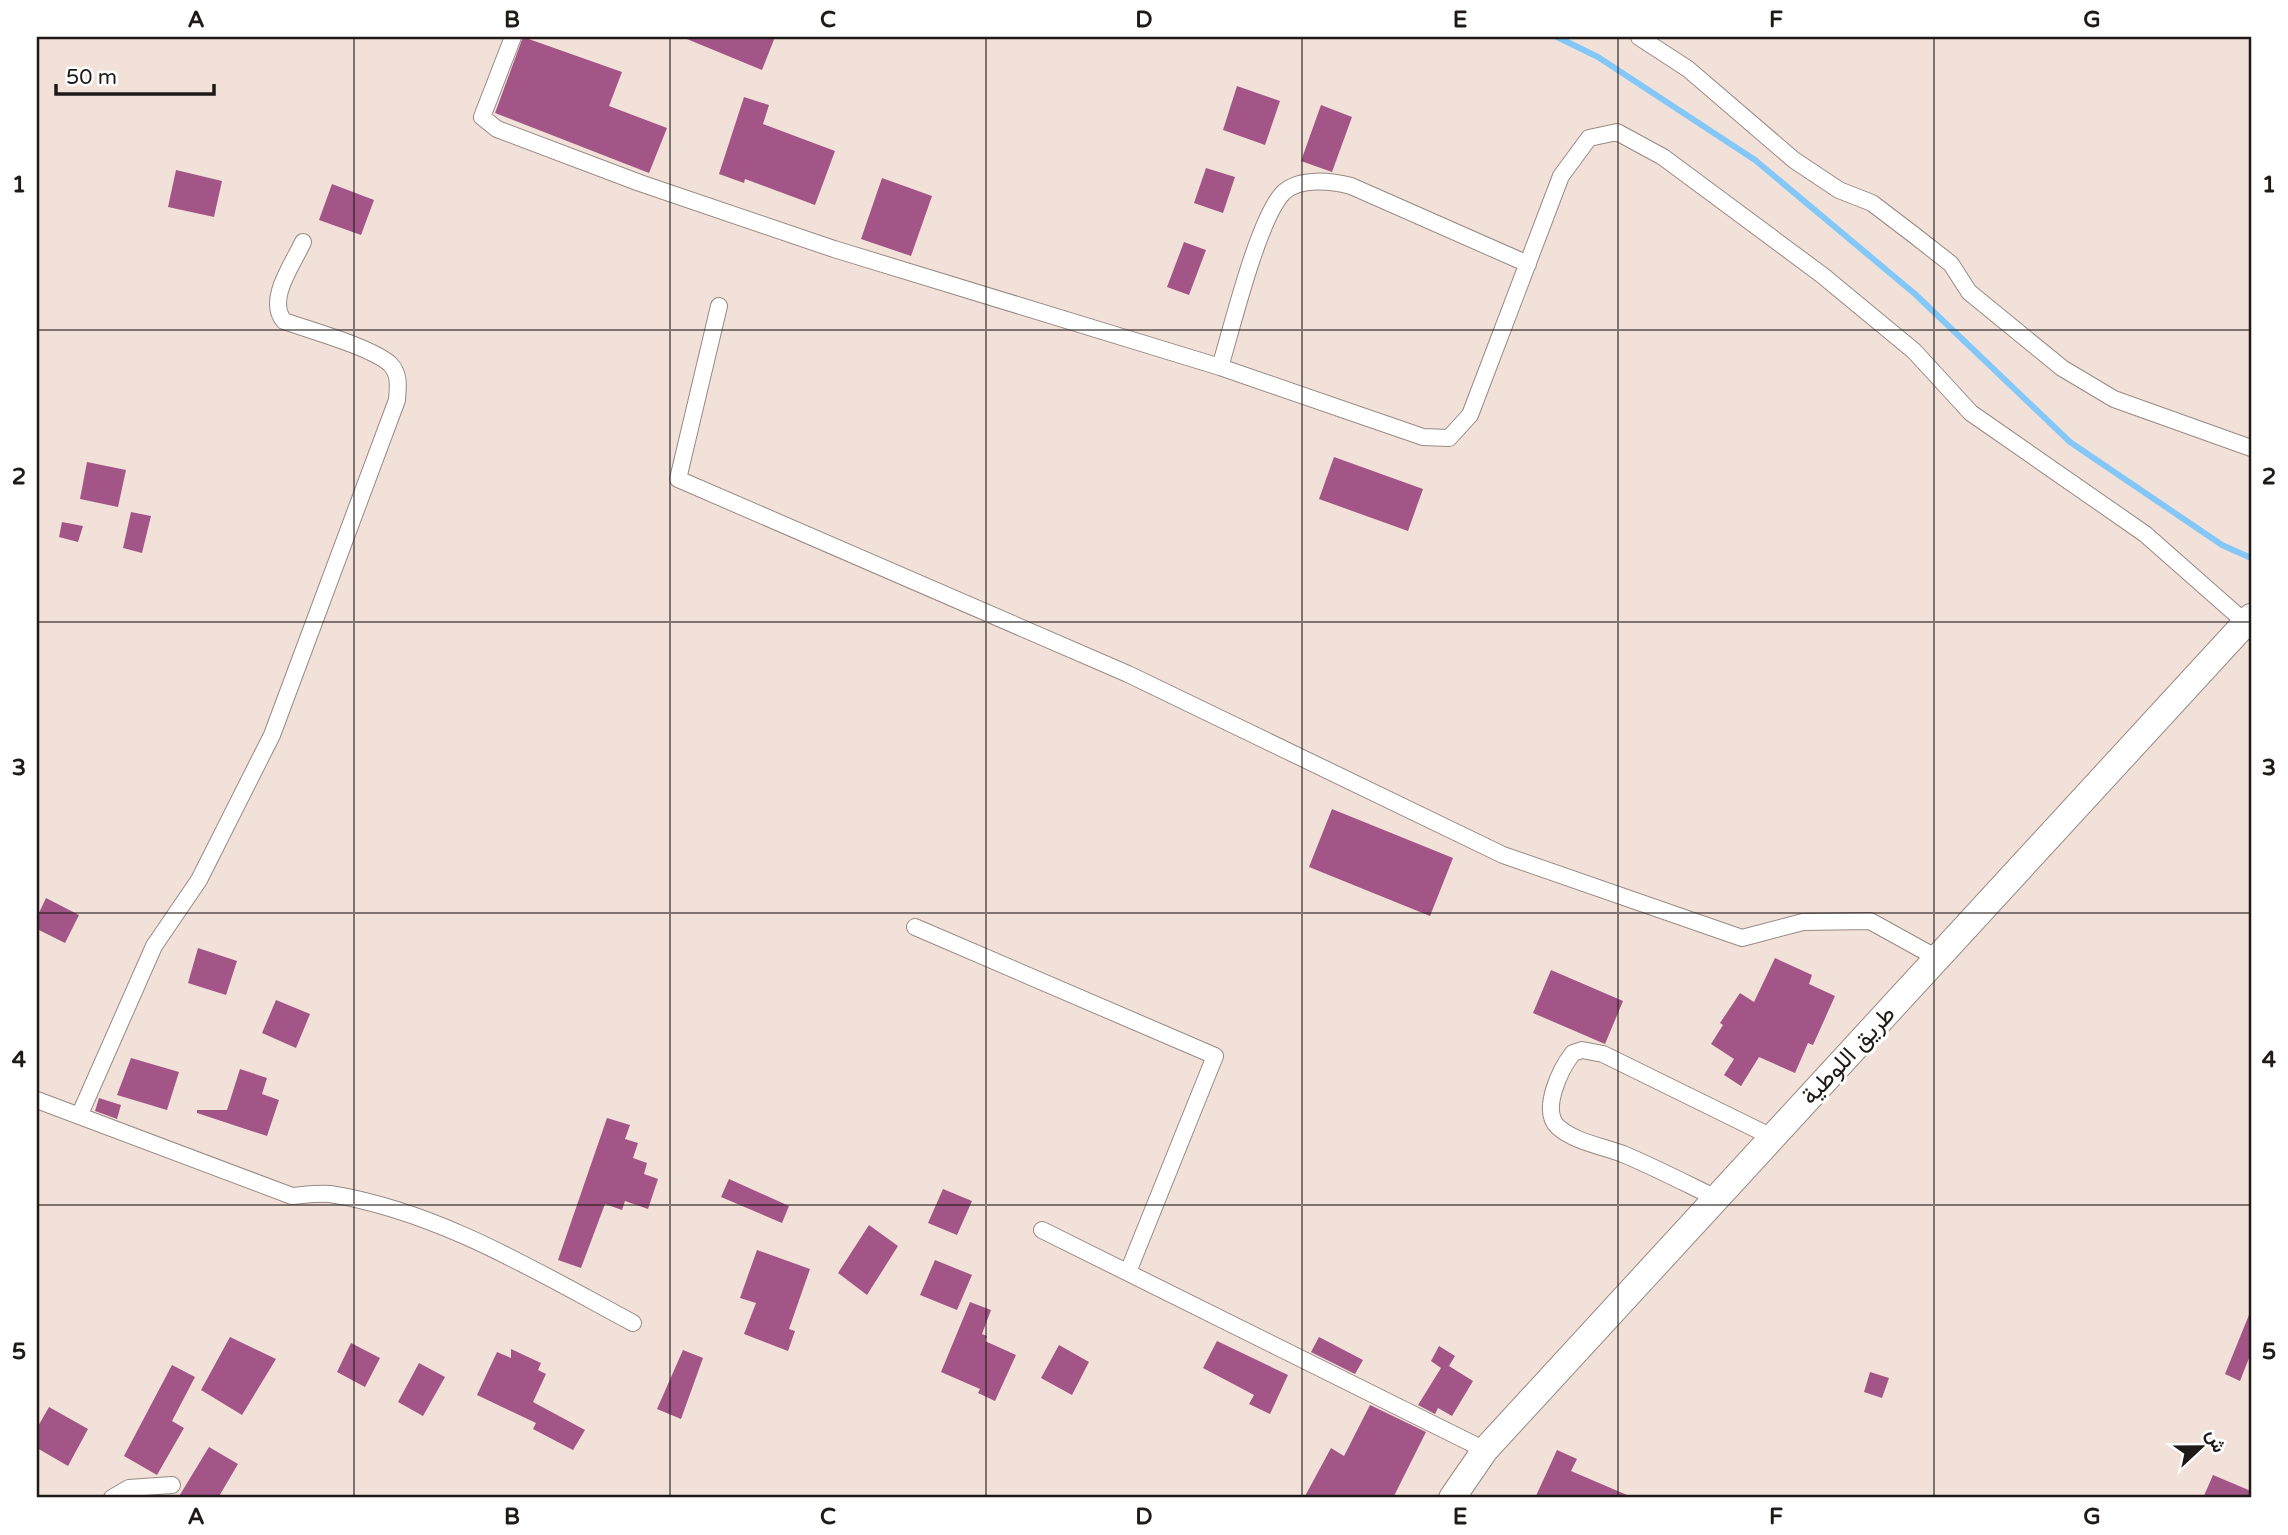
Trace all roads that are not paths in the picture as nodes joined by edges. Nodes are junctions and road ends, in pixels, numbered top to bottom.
1 (513, 37) edge
2 (1639, 37) edge
3 (303, 242) dead end
4 (1528, 264) junction
5 (719, 306) dead end
6 (1220, 367) junction
7 (2251, 448) edge
8 (2248, 620) edge
9 (915, 928) dead end
10 (1937, 958) junction
11 (37, 1100) edge
12 (80, 1114) junction
13 (1772, 1137) junction
14 (1716, 1198) junction
15 (1042, 1230) dead end
16 (1128, 1272) junction
17 (633, 1323) dead end
18 (1485, 1450) junction
19 (172, 1485) dead end
20 (112, 1498) edge
21 (1452, 1498) edge

1 - 6 street
2 - 7 street
3 - 12 street
4 - 6 street
4 - 6 street
4 - 8 street
5 - 10 street
8 - 10 main road, طريق اللوطية
9 - 16 street
10 - 13 main road, طريق اللوطية
11 - 12 street
12 - 17 street
13 - 14 main road, طريق اللوطية
13 - 14 street
14 - 18 main road, طريق اللوطية
15 - 16 street
16 - 18 street
18 - 21 main road, طريق اللوطية
19 - 20 street

